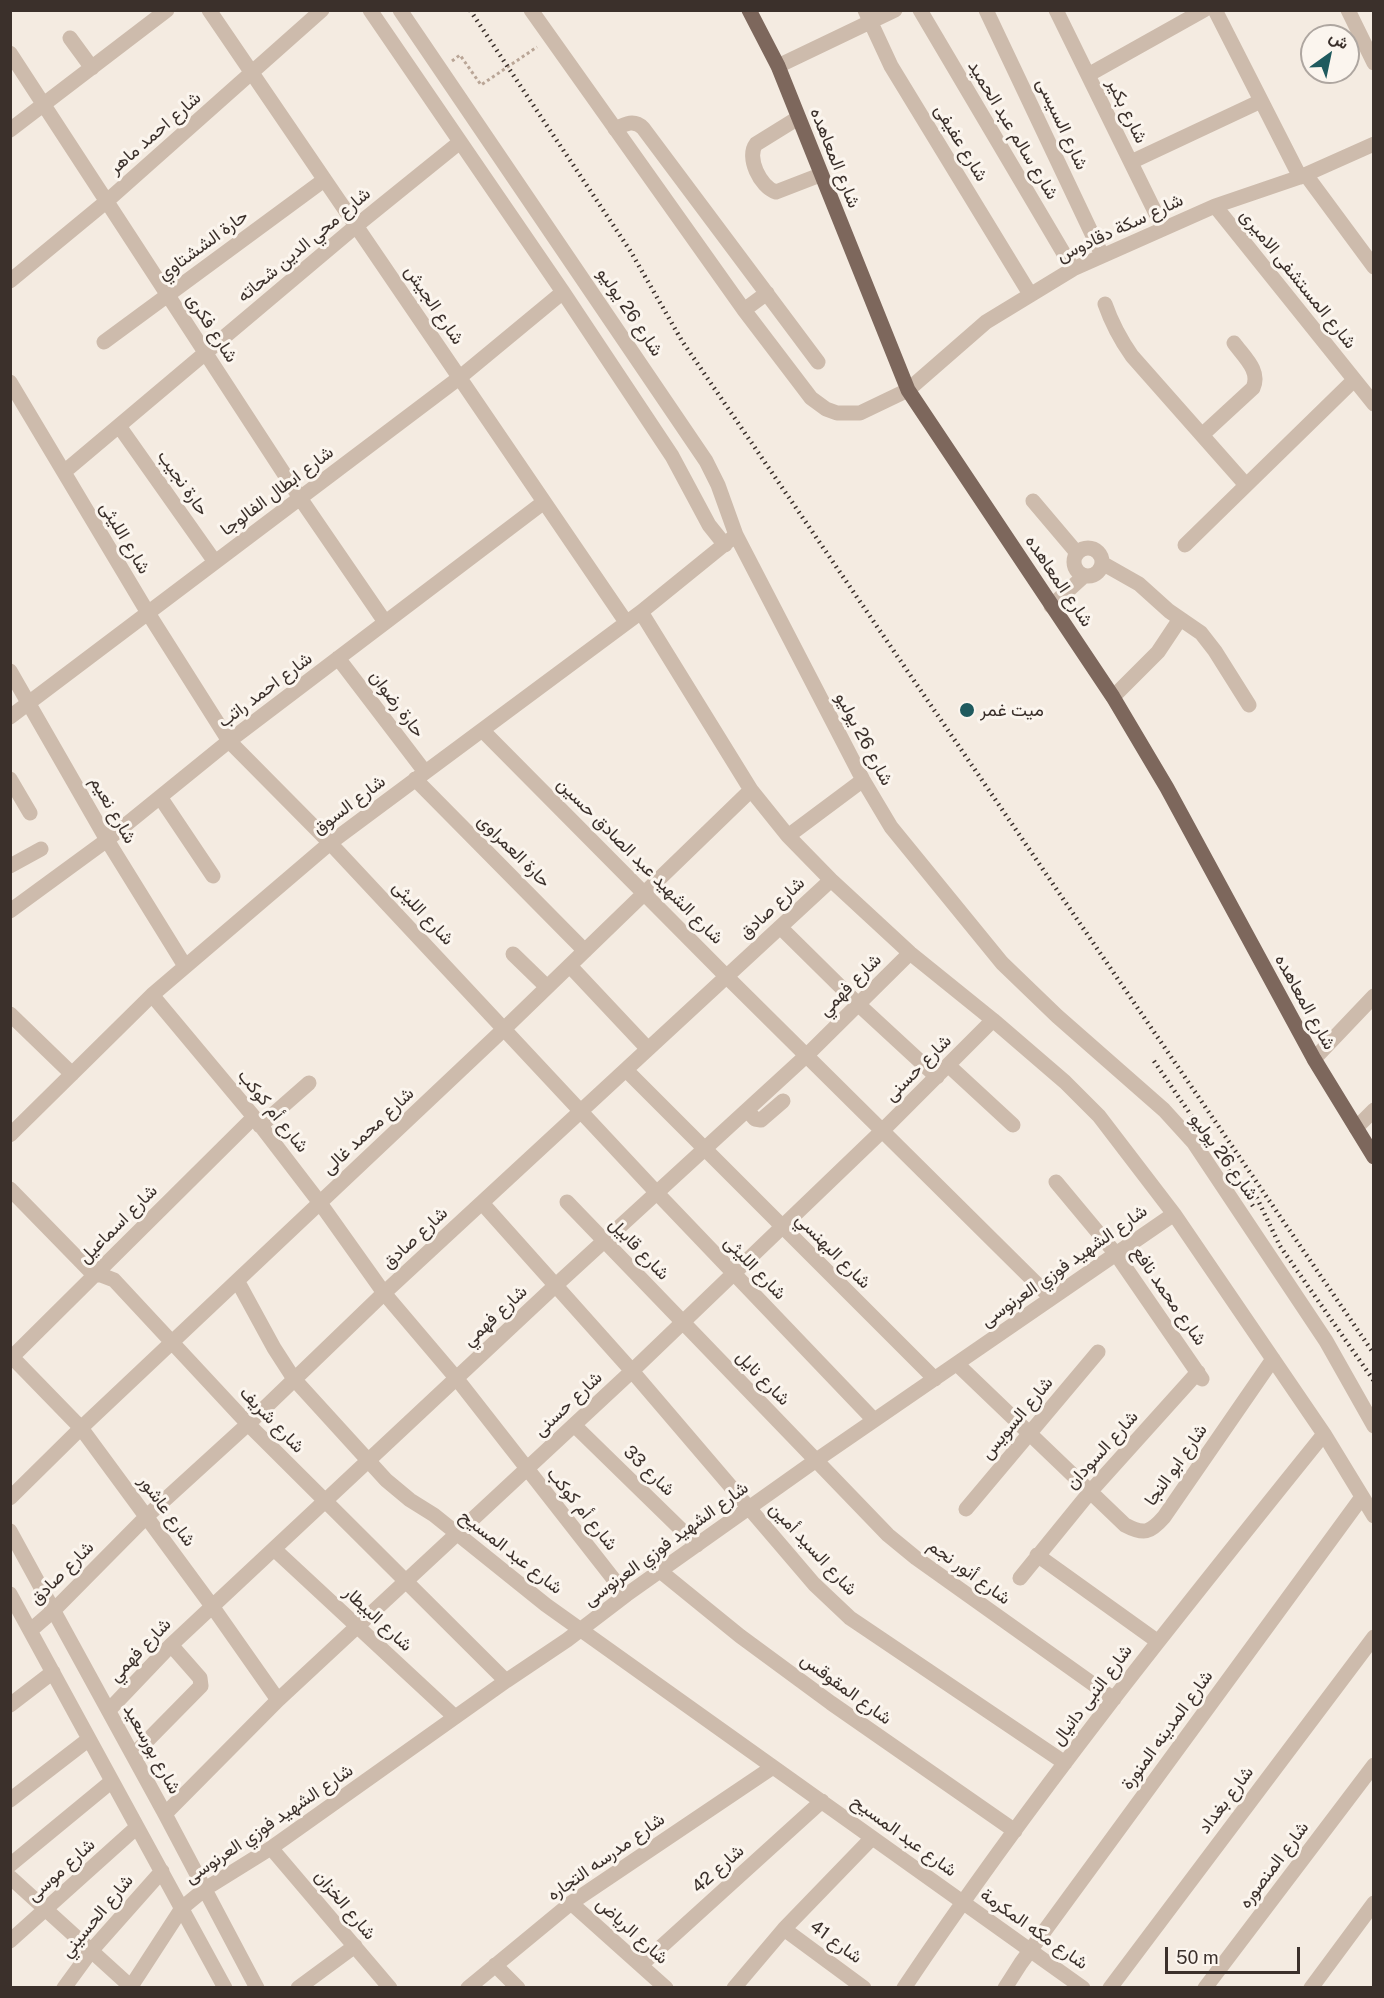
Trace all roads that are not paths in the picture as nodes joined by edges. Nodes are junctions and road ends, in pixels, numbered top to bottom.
1 (167, 10) edge
2 (209, 10) edge
3 (322, 10) edge
4 (370, 10) edge
5 (400, 10) edge
6 (531, 10) edge
7 (749, 10) edge
8 (895, 10) edge
9 (920, 10) edge
10 (986, 10) edge
11 (1056, 10) edge
12 (1204, 10) edge
13 (1215, 10) edge
14 (1348, 10) edge
15 (867, 16) edge
16 (70, 38) dead end
17 (10, 52) edge
18 (1374, 63) edge
19 (778, 66) junction
20 (92, 68) junction
21 (251, 74) junction
22 (1088, 75) junction
23 (1261, 101) junction
24 (44, 104) junction
25 (798, 118) junction
26 (615, 129) junction
27 (10, 130) edge
28 (460, 142) junction
29 (1374, 144) edge
30 (1131, 162) junction
31 (820, 175) junction
32 (1303, 176) junction
33 (324, 180) junction
34 (107, 201) junction
35 (1215, 206) junction
36 (356, 226) junction
37 (1163, 228) junction
38 (1102, 255) junction
39 (1374, 267) edge
40 (1073, 269) junction
41 (10, 281) edge
42 (563, 292) junction
43 (767, 293) junction
44 (1030, 294) junction
45 (168, 295) junction
46 (1105, 304) dead end
47 (744, 310) junction
48 (104, 342) dead end
49 (1234, 343) dead end
50 (206, 353) junction
51 (818, 362) dead end
52 (459, 378) junction
53 (1354, 380) junction
54 (10, 382) edge
55 (908, 390) junction
56 (1374, 404) edge
57 (119, 426) junction
58 (1202, 435) junction
59 (64, 472) junction
60 (1246, 485) junction
61 (300, 498) junction
62 (1033, 501) dead end
63 (543, 502) junction
64 (730, 540) junction
65 (1185, 545) dead end
66 (1077, 553) junction
67 (215, 562) junction
68 (1102, 563) junction
69 (1084, 576) junction
70 (1051, 606) junction
71 (641, 612) junction
72 (148, 614) junction
73 (1180, 619) junction
74 (385, 622) junction
75 (626, 622) junction
76 (338, 658) junction
77 (10, 671) edge
78 (1113, 697) junction
79 (28, 704) junction
80 (1249, 705) dead end
81 (10, 717) edge
82 (482, 730) junction
83 (229, 741) junction
84 (420, 776) junction
85 (10, 779) edge
86 (863, 780) junction
87 (751, 790) junction
88 (160, 797) junction
89 (30, 813) dead end
90 (788, 836) junction
91 (107, 840) junction
92 (330, 843) junction
93 (41, 849) dead end
94 (10, 866) edge
95 (213, 876) dead end
96 (831, 880) junction
97 (645, 893) junction
98 (10, 911) edge
99 (780, 927) junction
100 (585, 951) junction
101 (909, 953) junction
102 (513, 954) dead end
103 (185, 966) junction
104 (570, 966) junction
105 (726, 976) junction
106 (548, 987) junction
107 (152, 995) junction
108 (1374, 996) edge
109 (859, 1005) junction
110 (10, 1014) edge
111 (993, 1020) junction
112 (504, 1029) junction
113 (648, 1049) junction
114 (807, 1055) junction
115 (1314, 1059) junction
116 (948, 1065) junction
117 (626, 1070) junction
118 (72, 1074) junction
119 (937, 1077) junction
120 (309, 1083) dead end
121 (783, 1101) dead end
122 (747, 1110) junction
123 (1374, 1110) edge
124 (581, 1111) junction
125 (257, 1121) junction
126 (1013, 1125) dead end
127 (1356, 1128) junction
128 (884, 1130) junction
129 (10, 1135) edge
130 (703, 1150) junction
131 (1374, 1156) edge
132 (1056, 1182) dead end
133 (10, 1189) edge
134 (657, 1193) junction
135 (567, 1202) dead end
136 (320, 1203) junction
137 (482, 1203) junction
138 (1174, 1214) junction
139 (781, 1227) junction
140 (604, 1241) junction
141 (1116, 1254) junction
142 (733, 1273) junction
143 (94, 1275) junction
144 (238, 1282) junction
145 (556, 1285) junction
146 (384, 1293) junction
147 (1051, 1298) junction
148 (682, 1323) junction
149 (173, 1343) junction
150 (1098, 1352) dead end
151 (11, 1357) edge
152 (1273, 1359) junction
153 (957, 1364) junction
154 (632, 1371) junction
155 (1200, 1376) joint
156 (294, 1379) junction
157 (457, 1379) junction
158 (935, 1379) junction
159 (874, 1420) junction
160 (248, 1424) junction
161 (574, 1425) junction
162 (1374, 1426) edge
163 (81, 1428) junction
164 (1030, 1433) junction
165 (1324, 1434) junction
166 (369, 1461) junction
167 (815, 1461) junction
168 (526, 1470) junction
169 (1090, 1492) junction
170 (10, 1498) edge
171 (325, 1502) junction
172 (1370, 1506) edge
173 (749, 1508) junction
174 (966, 1509) dead end
175 (147, 1516) junction
176 (10, 1531) edge
177 (458, 1535) junction
178 (697, 1545) junction
179 (274, 1549) junction
180 (1037, 1555) junction
181 (660, 1571) junction
182 (1020, 1578) dead end
183 (405, 1582) junction
184 (10, 1594) edge
185 (626, 1595) junction
186 (212, 1606) junction
187 (54, 1610) junction
188 (357, 1626) junction
189 (581, 1629) junction
190 (31, 1630) junction
191 (1374, 1637) edge
192 (1157, 1641) junction
193 (171, 1645) junction
194 (53, 1672) junction
195 (506, 1681) junction
196 (1114, 1699) junction
197 (278, 1700) junction
198 (10, 1705) edge
199 (109, 1710) junction
200 (455, 1718) junction
201 (89, 1739) junction
202 (133, 1755) junction
203 (1065, 1763) junction
204 (1374, 1765) edge
205 (773, 1767) junction
206 (112, 1781) junction
207 (10, 1800) edge
208 (822, 1802) junction
209 (165, 1814) junction
210 (137, 1827) junction
211 (1015, 1831) junction
212 (872, 1838) junction
213 (272, 1848) junction
214 (10, 1865) edge
215 (162, 1871) junction
216 (10, 1876) edge
217 (205, 1889) junction
218 (962, 1902) junction
219 (572, 1903) junction
220 (1374, 1903) edge
221 (182, 1908) junction
222 (46, 1910) junction
223 (784, 1929) junction
224 (10, 1941) edge
225 (355, 1946) junction
226 (1030, 1950) junction
227 (91, 1951) junction
228 (495, 1965) junction
229 (641, 1965) junction
230 (130, 1987) edge
231 (64, 1988) edge
232 (225, 1988) edge
233 (257, 1988) edge
234 (298, 1988) edge
235 (390, 1988) edge
236 (468, 1988) edge
237 (518, 1988) edge
238 (666, 1988) edge
239 (734, 1988) edge
240 (864, 1988) edge
241 (904, 1988) edge
242 (1005, 1988) edge
243 (1083, 1988) edge
244 (1110, 1988) edge
245 (1205, 1988) edge
246 (1311, 1988) edge

1 - 20 street
2 - 21 street, شارع الجيش
3 - 21 street, شارع احمد ماهر
4 - 28 street, شارع 26 يوليو
5 - 64 street, شارع 26 يوليو
6 - 26 street, شارع سكة دقادوس
7 - 19 main road, شارع المعاهده
8 - 15 street
9 - 40 street, شارع سالم عبد الحميد
10 - 38 street, شارع السيسى
11 - 22 street, شارع بكير
12 - 22 street
13 - 23 street
14 - 18 street
15 - 19 street
15 - 44 street, شارع عفيفى
16 - 20 street
17 - 24 street, شارع فكرى
19 - 25 main road, شارع المعاهده
20 - 24 street
21 - 33 street, شارع الجيش
21 - 34 street, شارع احمد ماهر
22 - 30 street, شارع بكير
23 - 30 street
23 - 32 street
24 - 27 street
24 - 34 street, شارع فكرى
25 - 31 main road, شارع المعاهده
25 - 31 street
26 - 43 street
26 - 47 street, شارع سكة دقادوس
28 - 36 street, شارع محي الدين شحاته
28 - 42 street, شارع 26 يوليو
29 - 32 street, شارع سكة دقادوس
30 - 37 street, شارع بكير
31 - 55 main road, شارع المعاهده
32 - 35 street, شارع سكة دقادوس
32 - 39 street
33 - 36 street, شارع الجيش
33 - 45 street, حارة الششتاوي
34 - 41 street, شارع احمد ماهر
34 - 45 street, شارع فكرى
35 - 37 street, شارع سكة دقادوس
35 - 53 street, شارع المستشفى الاميرى
36 - 50 street, شارع محي الدين شحاته
36 - 52 street, شارع الجيش
37 - 38 street, شارع سكة دقادوس
38 - 40 street, شارع سكة دقادوس
40 - 44 street, شارع سكة دقادوس
42 - 52 street, شارع ابطال الفالوجا
42 - 64 street, شارع 26 يوليو
43 - 47 street
43 - 51 street
44 - 55 street, شارع سكة دقادوس
45 - 48 street, حارة الششتاوي
45 - 50 street, شارع فكرى
46 - 58 street
47 - 55 street, شارع سكة دقادوس
49 - 58 street
50 - 57 street, شارع محي الدين شحاته
50 - 61 street, شارع فكرى
52 - 61 street, شارع ابطال الفالوجا
52 - 63 street, شارع الجيش
53 - 56 street, شارع المستشفى الاميرى
53 - 60 street
54 - 59 street, شارع الليثى
55 - 70 main road, شارع المعاهده
57 - 59 street, شارع محي الدين شحاته
57 - 67 street, حارة نجيب
58 - 60 street
59 - 72 street, شارع الليثى
60 - 65 street
61 - 67 street, شارع ابطال الفالوجا
61 - 74 street, شارع فكرى
62 - 66 street
63 - 74 street, شارع احمد راتب
63 - 75 street, شارع الجيش
64 - 71 street, شارع السوق
64 - 86 street, شارع 26 يوليو
66 - 68 street
66 - 69 street
67 - 72 street, شارع ابطال الفالوجا
68 - 69 street
68 - 73 street
69 - 70 street
70 - 78 main road, شارع المعاهده
71 - 75 street, شارع السوق
71 - 87 street
72 - 79 street, شارع ابطال الفالوجا
72 - 83 street, شارع الليثى
73 - 78 street
73 - 80 street
74 - 76 street, شارع احمد راتب
75 - 82 street, شارع السوق
76 - 83 street, شارع احمد راتب
76 - 84 street, حارة رضوان
77 - 79 street, شارع نعيم
78 - 115 main road, شارع المعاهده
79 - 81 street, شارع ابطال الفالوجا
79 - 91 street, شارع نعيم
82 - 84 street, شارع السوق
82 - 97 street, شارع الشهيد عبد الصادق حسين
83 - 88 street, شارع احمد راتب
83 - 92 street, شارع الليثى
84 - 92 street, شارع السوق
84 - 100 street, حارة العمراوى
85 - 89 street
86 - 90 street
86 - 162 street, شارع 26 يوليو
87 - 90 street
87 - 97 street, شارع محمد غالى
88 - 91 street, شارع احمد راتب
88 - 95 street
90 - 96 street
91 - 98 street, شارع احمد راتب
91 - 103 street, شارع نعيم
92 - 103 street, شارع السوق
92 - 112 street, شارع الليثى
93 - 94 street
96 - 99 street, شارع صادق
96 - 101 street
97 - 100 street, شارع محمد غالى
97 - 105 street, شارع الشهيد عبد الصادق حسين
99 - 105 street, شارع صادق
99 - 109 street
100 - 104 street, شارع محمد غالى
101 - 109 street, شارع فهمي
101 - 111 street
102 - 106 street
103 - 107 street, شارع السوق
104 - 106 street, شارع محمد غالى
104 - 113 street
105 - 113 street, شارع صادق
105 - 114 street, شارع الشهيد عبد الصادق حسين
106 - 112 street, شارع محمد غالى
107 - 118 street, شارع السوق
107 - 125 street, شارع أم كوكب
108 - 115 street
109 - 114 street, شارع فهمي
109 - 119 street
110 - 118 street
111 - 116 street, شارع حسنى
111 - 138 street
112 - 124 street, شارع الليثى
112 - 136 street, شارع محمد غالى
113 - 117 street, شارع صادق
114 - 122 street, شارع فهمي
114 - 128 street, شارع الشهيد عبد الصادق حسين
115 - 127 main road, شارع المعاهده
116 - 119 street, شارع حسنى
116 - 126 street
117 - 124 street, شارع صادق
117 - 130 street, شارع البهنسي
118 - 129 street, شارع السوق
119 - 128 street, شارع حسنى
120 - 125 street, شارع اسماعيل
121 - 122 street
122 - 130 street, شارع فهمي
123 - 127 street
124 - 134 street, شارع الليثى
124 - 137 street, شارع صادق
125 - 136 street, شارع أم كوكب
125 - 143 street, شارع اسماعيل
127 - 131 main road, شارع المعاهده
128 - 139 street, شارع حسنى
128 - 147 street, شارع الشهيد عبد الصادق حسين
130 - 134 street, شارع فهمي
130 - 139 street, شارع البهنسي
132 - 141 street, شارع محمد نافع
133 - 143 street, شارع شريف
134 - 140 street, شارع فهمي
134 - 142 street, شارع الليثى
135 - 140 street, شارع قابيل
136 - 144 street, شارع محمد غالى
136 - 146 street, شارع أم كوكب
137 - 145 street, شارع السيد أمين
137 - 146 street, شارع صادق
138 - 141 street, شارع الشهيد فوزي العرنوسى
138 - 152 street
139 - 142 street, شارع حسنى
139 - 158 street, شارع البهنسي
140 - 145 street, شارع فهمي
140 - 148 street, شارع قابيل
141 - 147 street, شارع الشهيد فوزي العرنوسى
141 - 155 street, شارع محمد نافع
142 - 148 street, شارع حسنى
142 - 159 street, شارع الليثى
143 - 149 street, شارع شريف
143 - 151 street, شارع اسماعيل
144 - 149 street, شارع محمد غالى
144 - 156 street, شارع عبد المسيح
145 - 154 street, شارع السيد أمين
145 - 157 street, شارع فهمي
146 - 156 street, شارع صادق
146 - 157 street, شارع أم كوكب
147 - 153 street, شارع الشهيد فوزي العرنوسى
148 - 154 street, شارع حسنى
148 - 167 street, شارع نايل
149 - 160 street, شارع شريف
149 - 163 street, شارع محمد غالى
150 - 164 street, شارع السويس
151 - 163 street, شارع عاشور
152 - 165 street
152 - 169 street, شارع ابو النجا
153 - 158 street, شارع الشهيد فوزي العرنوسى
153 - 164 street, شارع ابو النجا
154 - 161 street, شارع حسنى
154 - 173 street, شارع السيد أمين
155 - 169 street, شارع السودان
156 - 160 street, شارع صادق
156 - 166 street, شارع عبد المسيح
157 - 166 street, شارع فهمي
157 - 168 street, شارع أم كوكب
158 - 159 street, شارع الشهيد فوزي العرنوسى
159 - 167 street, شارع الشهيد فوزي العرنوسى
160 - 171 street, شارع شريف
160 - 175 street, شارع صادق
161 - 168 street, شارع حسنى
161 - 178 street, شارع 33
163 - 170 street, شارع محمد غالى
163 - 175 street, شارع عاشور
164 - 169 street, شارع ابو النجا
164 - 174 street, شارع السويس
165 - 172 street
165 - 192 street, شارع النبى دانيال
166 - 171 street, شارع فهمي
166 - 177 street, شارع عبد المسيح
167 - 173 street, شارع الشهيد فوزي العرنوسى
167 - 196 street, شارع أنور نجم
168 - 177 street, شارع حسنى
168 - 185 street, شارع أم كوكب
169 - 180 street, شارع السودان
171 - 179 street, شارع فهمي
171 - 183 street, شارع شريف
172 - 226 street, شارع المدينه المنورة
173 - 178 street, شارع الشهيد فوزي العرنوسى
173 - 203 street, شارع السيد أمين
175 - 186 street, شارع عاشور
175 - 187 street, شارع صادق
176 - 187 street, شارع بورسعيد
177 - 183 street, شارع حسنى
177 - 189 street, شارع عبد المسيح
178 - 181 street, شارع الشهيد فوزي العرنوسى
179 - 186 street, شارع فهمي
179 - 188 street, شارع البيطار
180 - 182 street, شارع السودان
180 - 192 street
181 - 185 street, شارع الشهيد فوزي العرنوسى
181 - 211 street, شارع المقوقس
183 - 188 street, شارع حسنى
183 - 195 street, شارع شريف
184 - 190 street
185 - 189 street, شارع الشهيد فوزي العرنوسى
186 - 193 street, شارع فهمي
186 - 197 street, شارع عاشور
187 - 190 street, شارع صادق
187 - 199 street, شارع بورسعيد
188 - 197 street, شارع حسنى
188 - 200 street, شارع البيطار
189 - 195 street, شارع الشهيد فوزي العرنوسى
189 - 205 street, شارع عبد المسيح
190 - 194 street
191 - 244 street, شارع بغداد
192 - 196 street, شارع النبى دانيال
193 - 199 street, شارع فهمي
193 - 202 street
194 - 198 street
194 - 201 street
195 - 200 street, شارع الشهيد فوزي العرنوسى
196 - 203 street, شارع النبى دانيال
197 - 209 street, شارع حسنى
199 - 202 street, شارع بورسعيد
200 - 213 street, شارع الشهيد فوزي العرنوسى
201 - 206 street
201 - 207 street
202 - 209 street, شارع بورسعيد
203 - 211 street, شارع النبى دانيال
204 - 245 street, شارع المنصوره
205 - 208 street, شارع عبد المسيح
205 - 219 street, شارع مدرسه التجاره
206 - 210 street
206 - 214 street
208 - 212 street, شارع عبد المسيح
208 - 229 street, شارع 42
209 - 217 street, شارع بورسعيد
210 - 215 street
210 - 222 street, شارع موسى
211 - 218 street, شارع النبى دانيال
212 - 218 street, شارع عبد المسيح
212 - 223 street
213 - 217 street, شارع الشهيد فوزي العرنوسى
213 - 225 street, شارع الخزان
215 - 221 street
215 - 227 street, شارع الحسيني
216 - 222 street
217 - 221 street, شارع الشهيد فوزي العرنوسى
217 - 233 street, شارع بورسعيد
218 - 226 street, شارع مكه المكرمة
218 - 241 street, شارع النبى دانيال
219 - 228 street, شارع مدرسه التجاره
219 - 229 street, شارع الرياض
220 - 246 street
221 - 230 street, شارع الشهيد فوزي العرنوسى
221 - 232 street
222 - 224 street, شارع موسى
222 - 227 street
223 - 239 street
223 - 240 street, شارع 41
225 - 234 street
225 - 235 street, شارع الخزان
226 - 242 street, شارع المدينه المنورة
226 - 243 street, شارع مكه المكرمة
227 - 230 street
227 - 231 street, شارع الحسيني
228 - 236 street, شارع مدرسه التجاره
228 - 237 street
229 - 238 street, شارع الرياض

